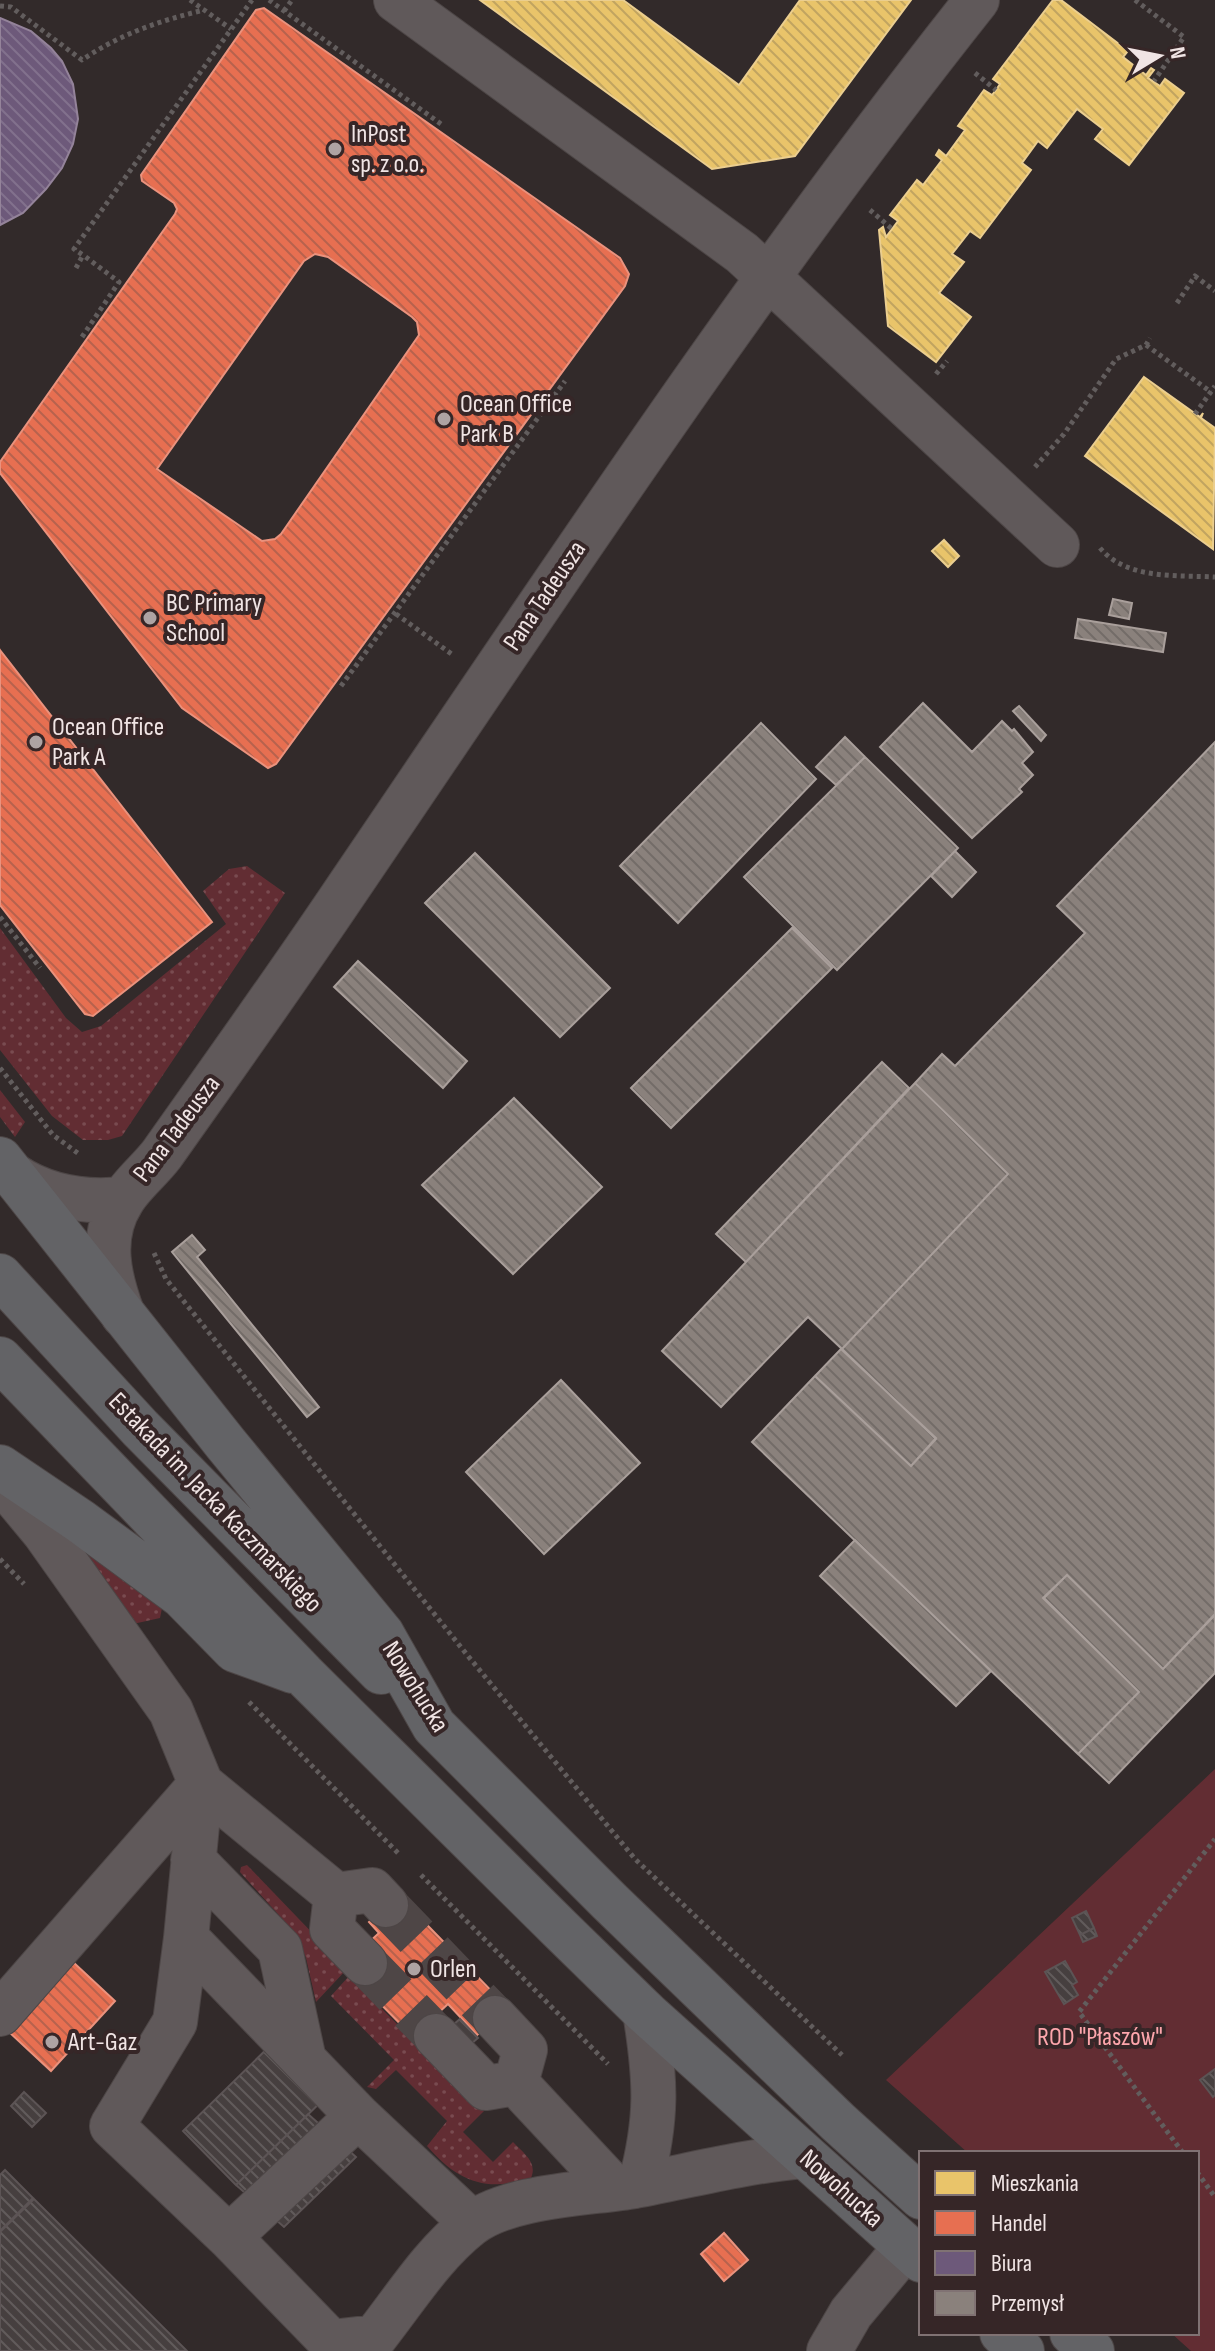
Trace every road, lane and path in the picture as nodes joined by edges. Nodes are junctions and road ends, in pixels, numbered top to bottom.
1 (190, 0) edge
2 (252, 0) edge
3 (269, 0) edge
4 (292, 0) edge
5 (396, 0) edge
6 (977, 0) edge
7 (1135, 0) edge
8 (11, 4) edge
9 (0, 6) edge
10 (204, 10) junction
11 (284, 11) junction
12 (231, 29) junction
13 (964, 64) dead end
14 (1154, 81) dead end
15 (996, 90) dead end
16 (441, 124) dead end
17 (860, 202) dead end
18 (892, 229) dead end
19 (83, 255) junction
20 (76, 268) dead end
21 (770, 277) junction
22 (1215, 291) edge
23 (1177, 303) dead end
24 (82, 337) dead end
25 (1150, 338) dead end
26 (1146, 345) junction
27 (565, 381) dead end
28 (1213, 389) edge
29 (1195, 414) dead end
30 (1035, 468) dead end
31 (1077, 543) joint
32 (1215, 577) edge
33 (396, 614) junction
34 (454, 656) dead end
35 (341, 686) dead end
36 (0, 917) edge
37 (40, 968) dead end
38 (0, 1068) edge
39 (88, 1161) dead end
40 (6, 1167) edge
41 (123, 1199) junction
42 (147, 1239) dead end
43 (0, 1276) edge
44 (123, 1315) junction
45 (0, 1359) edge
46 (0, 1467) edge
47 (0, 1479) edge
48 (303, 1674) junction
49 (434, 1726) junction
50 (201, 1784) junction
51 (1215, 1839) edge
52 (193, 1860) junction
53 (336, 1895) junction
54 (386, 1905) tunnel mouth
55 (186, 1938) junction
56 (365, 1963) tunnel mouth
57 (645, 2012) junction
58 (0, 2014) edge
59 (495, 2018) tunnel mouth
60 (436, 2036) tunnel mouth
61 (842, 2055) dead end
62 (304, 2060) junction
63 (516, 2083) junction
64 (358, 2116) junction
65 (1182, 2151) edge
66 (804, 2156) junction
67 (1199, 2175) edge
68 (628, 2187) junction
69 (919, 2195) edge
70 (1215, 2197) edge
71 (472, 2223) junction
72 (229, 2237) junction
73 (913, 2254) edge
74 (1004, 2335) edge
75 (1074, 2335) edge
76 (829, 2351) edge
77 (1022, 2351) edge
78 (1092, 2351) edge

1 - 10 path
2 - 12 path
3 - 11 path
4 - 11 path
5 - 21 street
6 - 21 street, Pana Tadeusza
7 - 14 path
8 - 9 path
8 - 10 path
10 - 12 path
11 - 16 path
12 - 19 path
13 - 15 path
17 - 18 path
19 - 20 path
19 - 24 path
21 - 31 street
21 - 41 street, Pana Tadeusza
22 - 23 path
25 - 26 path
26 - 28 path
26 - 30 path
27 - 33 path
28 - 29 path
31 - 32 path
33 - 34 path
33 - 35 path
36 - 37 path
38 - 39 path
40 - 41 street, Pana Tadeusza
40 - 44 main road, Nowohucka
41 - 44 street, Pana Tadeusza
42 - 61 path
43 - 49 main road, Estakada im. Jacka Kaczmarskiego
44 - 49 main road, Nowohucka
45 - 48 main road
46 - 48 main road, Nowohucka
47 - 50 street
48 - 57 main road, Nowohucka
49 - 69 main road, Nowohucka
50 - 52 street
50 - 53 street
50 - 58 street
51 - 65 path
52 - 55 street
52 - 62 street
53 - 54 street
53 - 56 street
55 - 62 street
55 - 72 street
57 - 66 main road, Nowohucka
57 - 68 street
59 - 63 street
60 - 63 street
62 - 64 street
63 - 68 street
64 - 71 street
64 - 72 street
66 - 68 street
66 - 73 main road, Nowohucka
67 - 70 path
68 - 71 street
71 - 72 street
73 - 76 street
74 - 77 main road
75 - 78 main road

